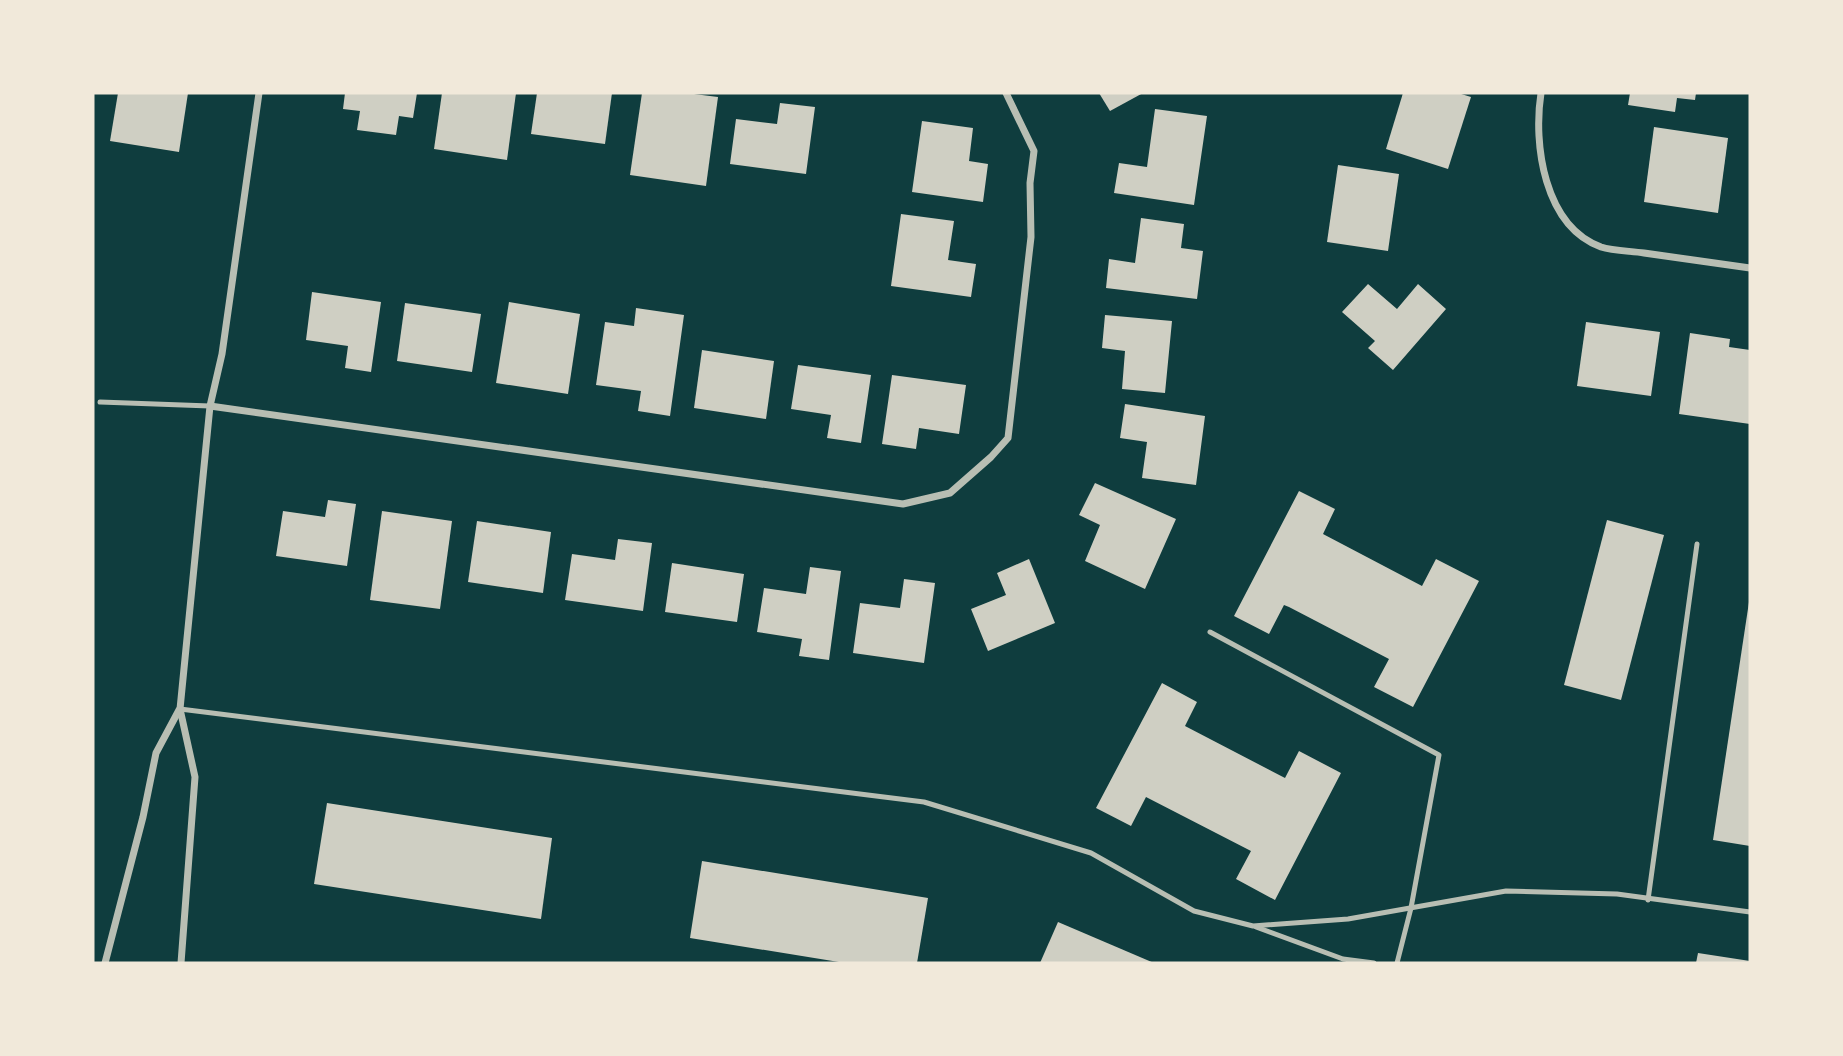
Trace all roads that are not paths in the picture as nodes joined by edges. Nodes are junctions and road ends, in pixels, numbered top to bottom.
1 (259, 93) edge
2 (1006, 93) edge
3 (1541, 93) edge
4 (1750, 268) edge
5 (100, 402) dead end
6 (210, 406) junction
7 (1697, 544) dead end
8 (1210, 632) dead end
9 (180, 709) junction
10 (1648, 900) junction
11 (1411, 908) junction
12 (1750, 912) edge
13 (1253, 926) junction
14 (105, 963) edge
15 (181, 963) edge
16 (1374, 963) edge
17 (1397, 963) edge

1 - 6 street
2 - 6 street
3 - 4 street
5 - 6 lane
6 - 9 street
7 - 10 lane
8 - 11 lane
9 - 13 lane
9 - 14 street
9 - 15 street
10 - 11 lane
10 - 12 lane
11 - 13 lane
11 - 17 lane
13 - 16 lane

